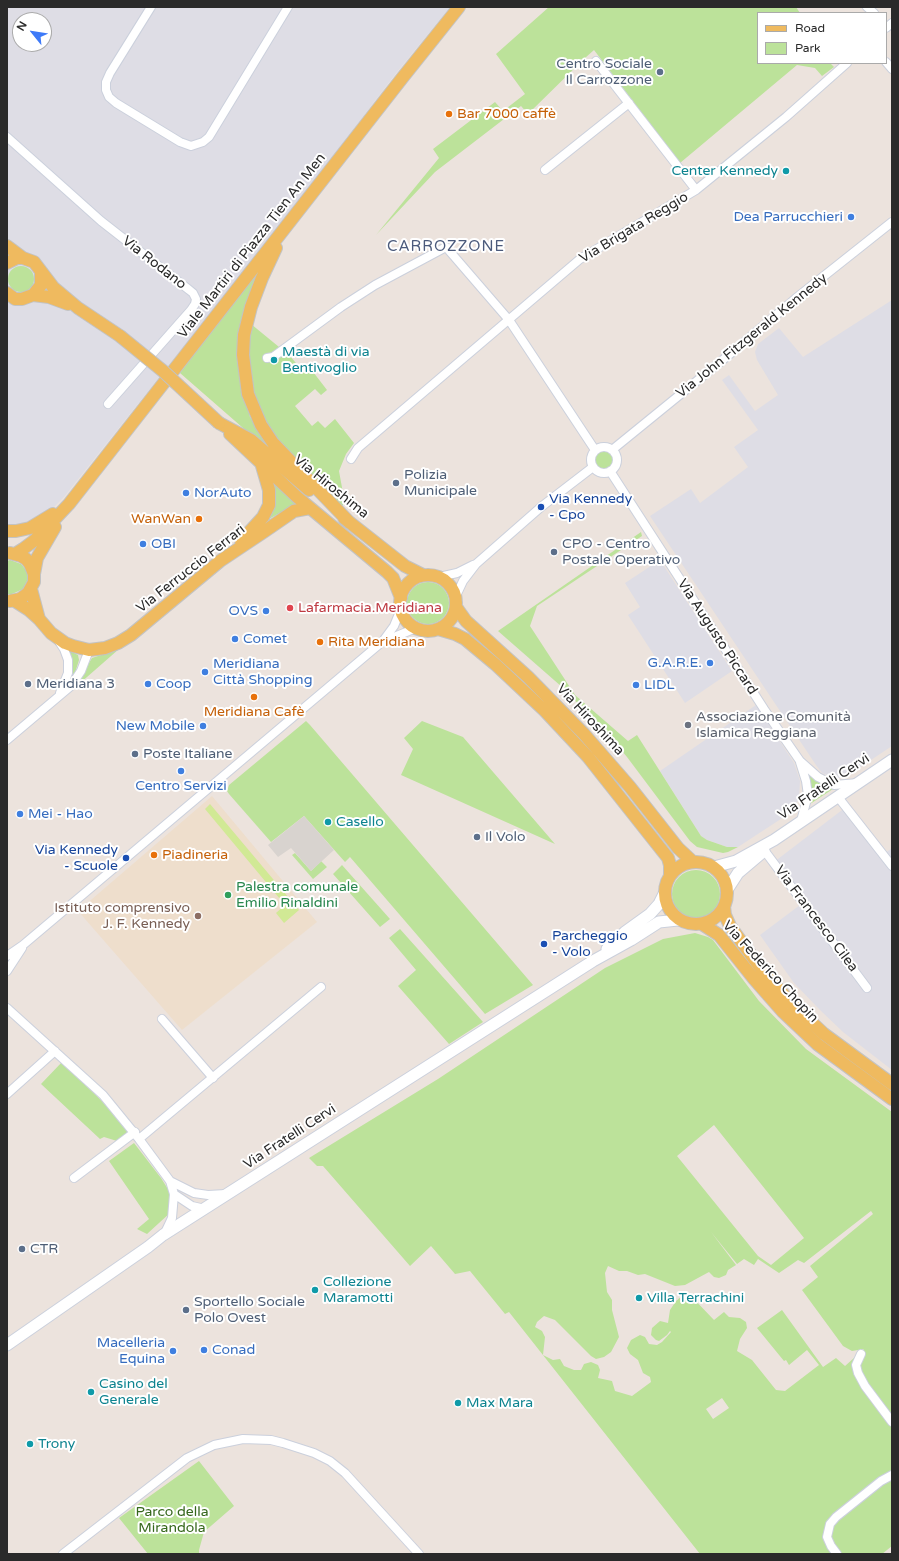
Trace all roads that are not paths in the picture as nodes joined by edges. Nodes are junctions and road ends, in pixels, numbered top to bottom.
1 (151, 7) edge
2 (288, 7) edge
3 (459, 7) edge
4 (596, 61) dead end
5 (846, 64) edge
6 (629, 103) junction
7 (7, 137) edge
8 (545, 170) dead end
9 (696, 190) junction
10 (892, 222) edge
11 (283, 231) junction
12 (7, 246) edge
13 (23, 258) junction
14 (7, 263) edge
15 (41, 272) junction
16 (7, 293) edge
17 (28, 297) junction
18 (7, 305) edge
19 (78, 308) junction
20 (509, 320) junction
21 (267, 358) dead end
22 (108, 404) dead end
23 (219, 423) junction
24 (595, 450) junction
25 (612, 450) junction
26 (351, 459) dead end
27 (261, 464) junction
28 (592, 464) junction
29 (610, 471) junction
30 (69, 504) junction
31 (310, 508) junction
32 (350, 523) junction
33 (7, 531) edge
34 (10, 552) edge
35 (220, 561) junction
36 (476, 564) junction
37 (34, 574) junction
38 (423, 575) junction
39 (439, 577) junction
40 (31, 589) junction
41 (10, 601) edge
42 (456, 602) junction
43 (401, 603) junction
44 (39, 619) junction
45 (416, 628) junction
46 (438, 629) junction
47 (57, 638) junction
48 (382, 642) junction
49 (89, 650) junction
50 (57, 698) junction
51 (7, 740) edge
52 (892, 760) edge
53 (800, 761) junction
54 (858, 782) junction
55 (838, 796) junction
56 (801, 821) junction
57 (774, 840) junction
58 (764, 850) junction
59 (693, 862) junction
60 (892, 866) edge
61 (714, 867) junction
62 (670, 874) junction
63 (728, 890) junction
64 (664, 894) junction
65 (724, 906) junction
66 (678, 920) junction
67 (702, 924) junction
68 (23, 945) junction
69 (7, 956) edge
70 (593, 961) junction
71 (7, 971) edge
72 (321, 987) dead end
73 (867, 988) dead end
74 (7, 1004) edge
75 (9, 1011) edge
76 (162, 1019) dead end
77 (55, 1051) junction
78 (213, 1078) junction
79 (892, 1084) edge
80 (7, 1094) edge
81 (892, 1099) edge
82 (137, 1136) junction
83 (74, 1178) dead end
84 (170, 1181) junction
85 (174, 1194) junction
86 (230, 1194) junction
87 (205, 1209) junction
88 (163, 1235) junction
89 (7, 1345) edge
90 (861, 1354) dead end
91 (892, 1422) edge
92 (892, 1475) edge
93 (63, 1554) edge
94 (419, 1554) edge
95 (837, 1554) edge

1 - 2 street
3 - 11 main road, Viale Martiri di Piazza Tien An Men
4 - 6 street
5 - 9 street, Via Brigata Reggio
6 - 8 street
6 - 9 street
7 - 22 street, Via Rodano
9 - 20 street, Via Brigata Reggio
10 - 25 street, Via John Fitzgerald Kennedy
11 - 30 main road, Viale Martiri di Piazza Tien An Men
11 - 32 main road
12 - 13 main road, Via Hiroshima
13 - 14 main road
13 - 15 main road, Via Hiroshima
15 - 17 main road
15 - 19 main road, Via Hiroshima
16 - 17 main road, Via Hiroshima
17 - 18 main road, Via Hiroshima
17 - 19 main road, Via Hiroshima
19 - 23 main road, Via Hiroshima, bridge
20 - 21 street
20 - 24 street
20 - 26 street, Via Brigata Reggio
23 - 27 main road, Via Hiroshima
23 - 32 main road, Via Hiroshima
24 - 25 street
24 - 28 street
25 - 29 street
27 - 31 main road, Via Hiroshima
27 - 35 main road, Via Hiroshima
28 - 29 street
28 - 36 street
29 - 53 street, Via Augusto Piccard
30 - 33 main road
30 - 34 main road, Viale Martiri di Piazza Tien An Men
30 - 37 main road, Viale Martiri di Piazza Tien An Men
31 - 35 main road, Via Ferruccio Ferrari
31 - 43 main road, Via Hiroshima
32 - 38 main road, Via Hiroshima
34 - 37 main road, Viale Martiri di Piazza Tien An Men
35 - 49 main road, Via Ferruccio Ferrari
36 - 39 street
36 - 42 street
37 - 40 main road, Viale Martiri di Piazza Tien An Men
38 - 39 main road, Via Hiroshima
38 - 43 main road
39 - 42 main road, Via Hiroshima
40 - 41 main road
40 - 44 main road
41 - 44 main road
42 - 46 main road
42 - 59 main road, Via Hiroshima
43 - 45 main road, Via Hiroshima
43 - 48 street
44 - 47 main road
45 - 46 main road, Via Hiroshima
45 - 48 street
46 - 62 main road, Via Hiroshima
47 - 49 main road, Via Ferruccio Ferrari
47 - 50 street
48 - 68 street
49 - 50 street
50 - 51 street
52 - 54 main road, Via Fratelli Cervi
53 - 54 street, Via Augusto Piccard
53 - 56 street, Via Augusto Piccard
54 - 55 main road, Via Fratelli Cervi
55 - 56 main road, Via Fratelli Cervi
55 - 60 street
56 - 57 main road, Via Fratelli Cervi
57 - 58 main road, Via Fratelli Cervi
57 - 61 main road, Via Fratelli Cervi
58 - 63 main road, Via Fratelli Cervi
58 - 73 street, Via Francesco Cilea
59 - 61 main road, Via Fratelli Cervi
59 - 62 main road
61 - 63 main road
62 - 64 main road, Via Fratelli Cervi
63 - 65 main road, Via Fratelli Cervi
64 - 66 main road
64 - 70 main road, Via Fratelli Cervi
65 - 67 main road
65 - 79 main road, Via Federico Chopin
66 - 67 main road, Via Fratelli Cervi
66 - 70 main road, Via Fratelli Cervi
67 - 81 main road, Via Federico Chopin
68 - 69 street
68 - 71 street
70 - 86 main road, Via Fratelli Cervi
72 - 78 street
74 - 75 street
75 - 77 street
76 - 78 street
77 - 80 street
77 - 82 street
78 - 82 street
82 - 83 street
82 - 84 street
84 - 85 street
84 - 86 street
85 - 87 street
85 - 88 street
86 - 87 main road, Via Fratelli Cervi
87 - 88 main road, Via Fratelli Cervi
88 - 89 main road, Via Fratelli Cervi
90 - 91 street
92 - 95 street
93 - 94 street

